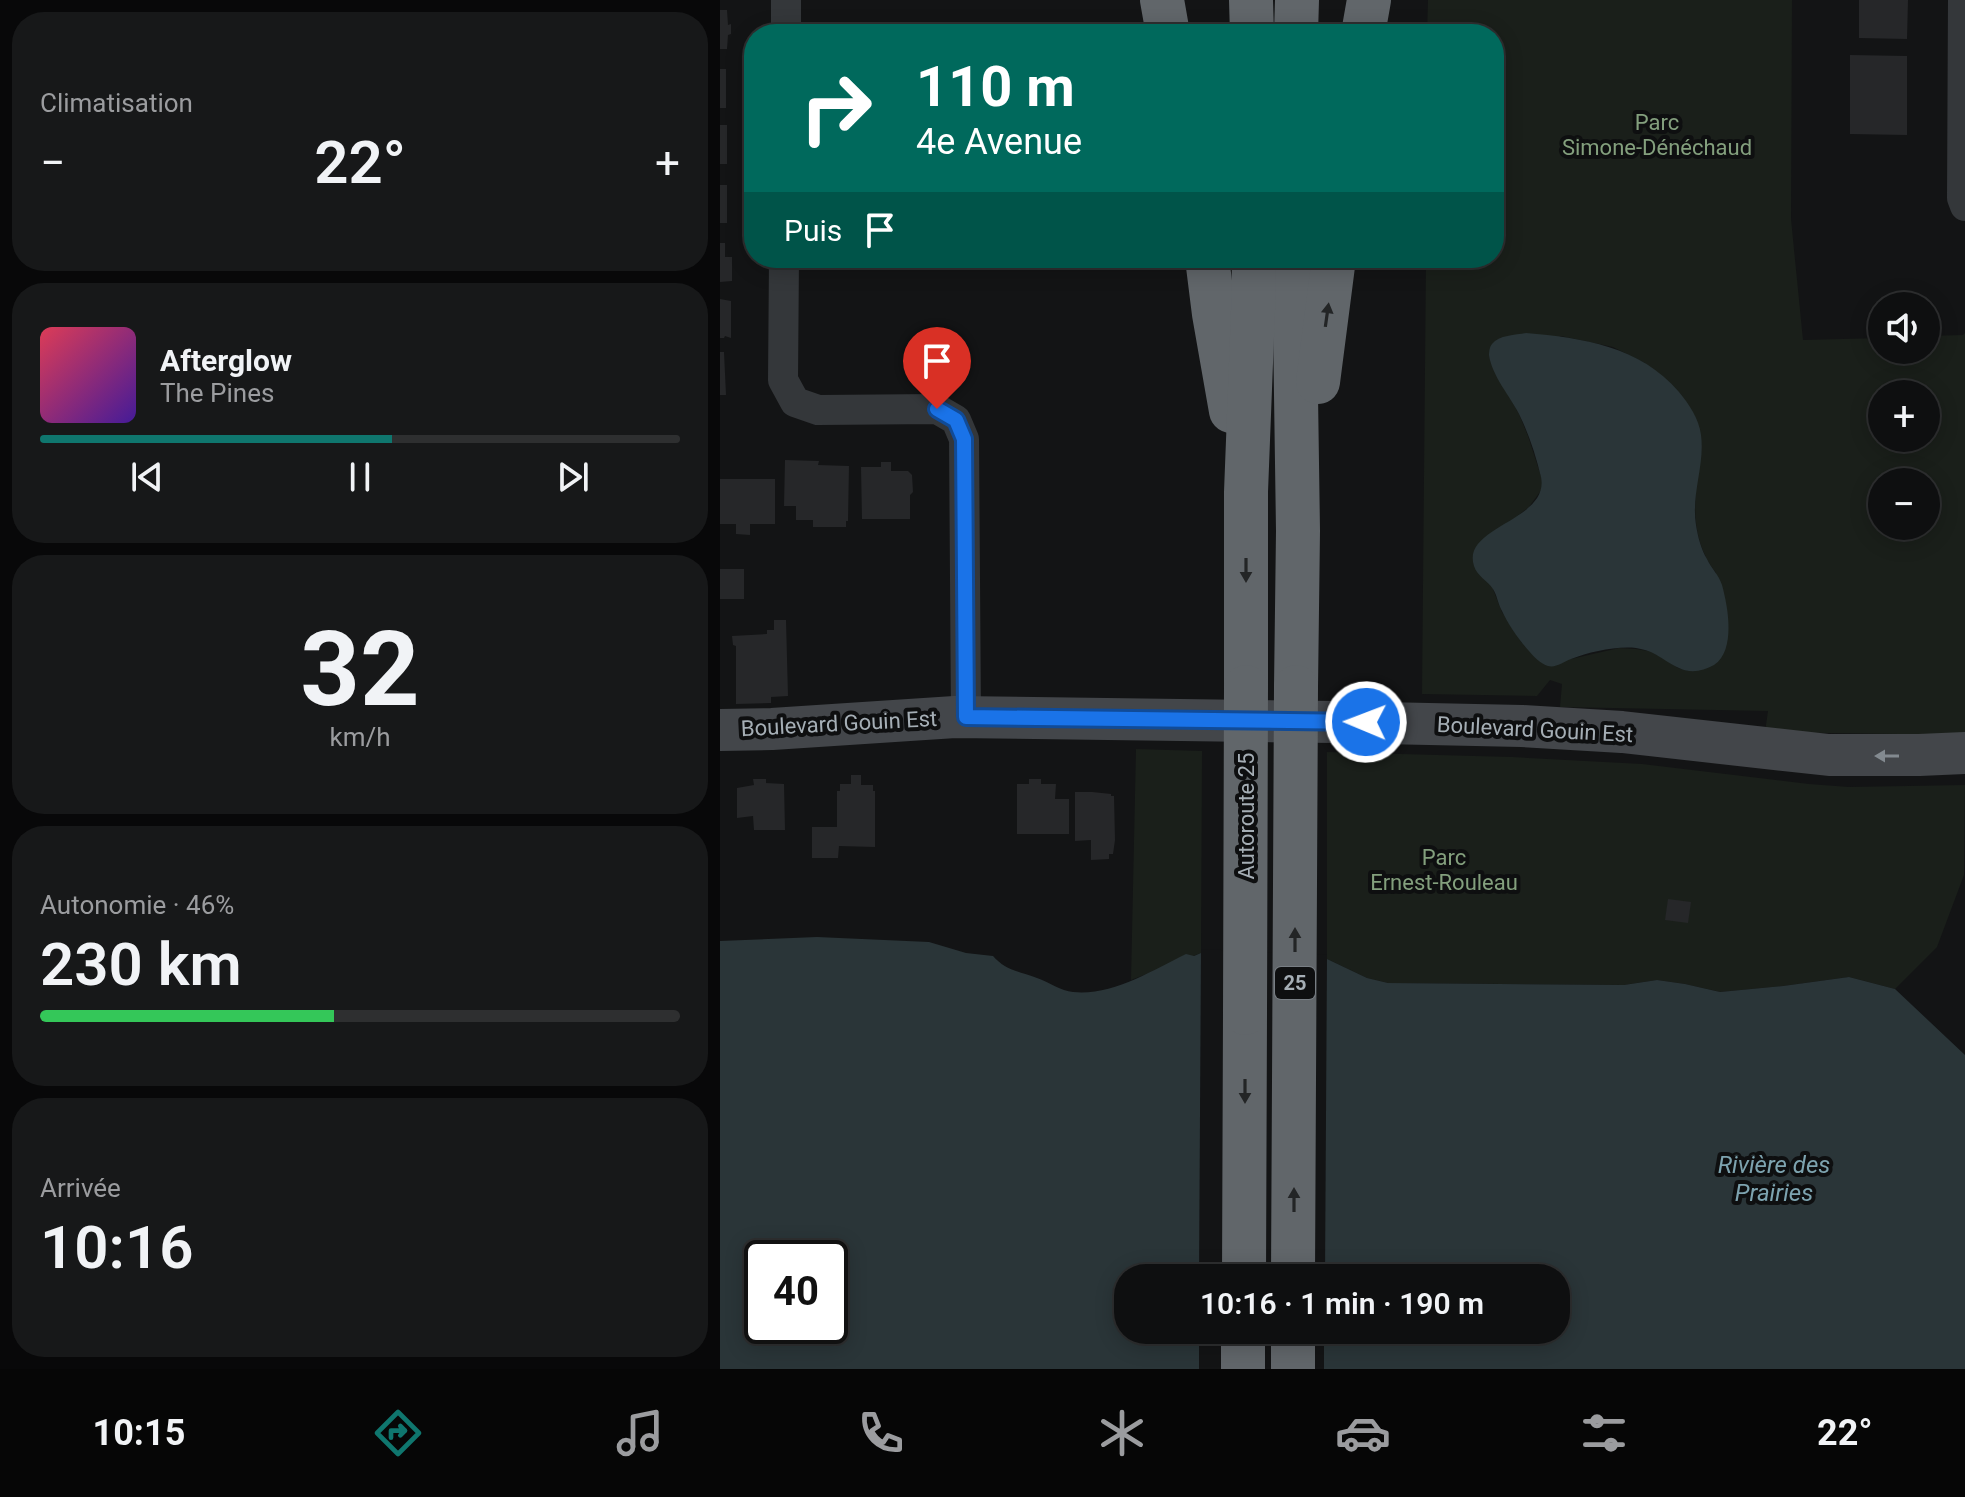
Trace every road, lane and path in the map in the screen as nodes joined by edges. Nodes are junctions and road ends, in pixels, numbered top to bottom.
1 (786, 0) edge
2 (1162, 0) edge
3 (1251, 0) edge
4 (1297, 0) edge
5 (1369, 0) edge
6 (1963, 0) edge
7 (786, 24) edge
8 (1166, 24) edge
9 (1252, 24) edge
10 (1296, 24) edge
11 (1365, 24) edge
12 (1965, 206) edge
13 (784, 268) edge
14 (1208, 268) edge
15 (1254, 268) edge
16 (1294, 268) edge
17 (1333, 268) edge
18 (1246, 492) junction
19 (1298, 531) junction
20 (966, 717) junction
21 (720, 730) edge
22 (1965, 753) edge
23 (1244, 1264) edge
24 (1293, 1264) edge
25 (1243, 1344) edge
26 (1293, 1344) edge
27 (1243, 1369) edge
28 (1293, 1369) edge

1 - 7 street
2 - 8 highway
3 - 9 highway
4 - 10 highway
5 - 11 highway
6 - 12 street
13 - 20 street
14 - 18 highway
15 - 18 highway, Autoroute 25 / 25
16 - 19 highway, 25
19 -> 17 highway
18 -> 23 highway, Autoroute 25 / 25, bridge
24 -> 19 highway, 25, bridge
20 - 21 street, Boulevard Gouin Est
22 -> 20 street, Boulevard Gouin Est
25 - 27 highway
26 - 28 highway

